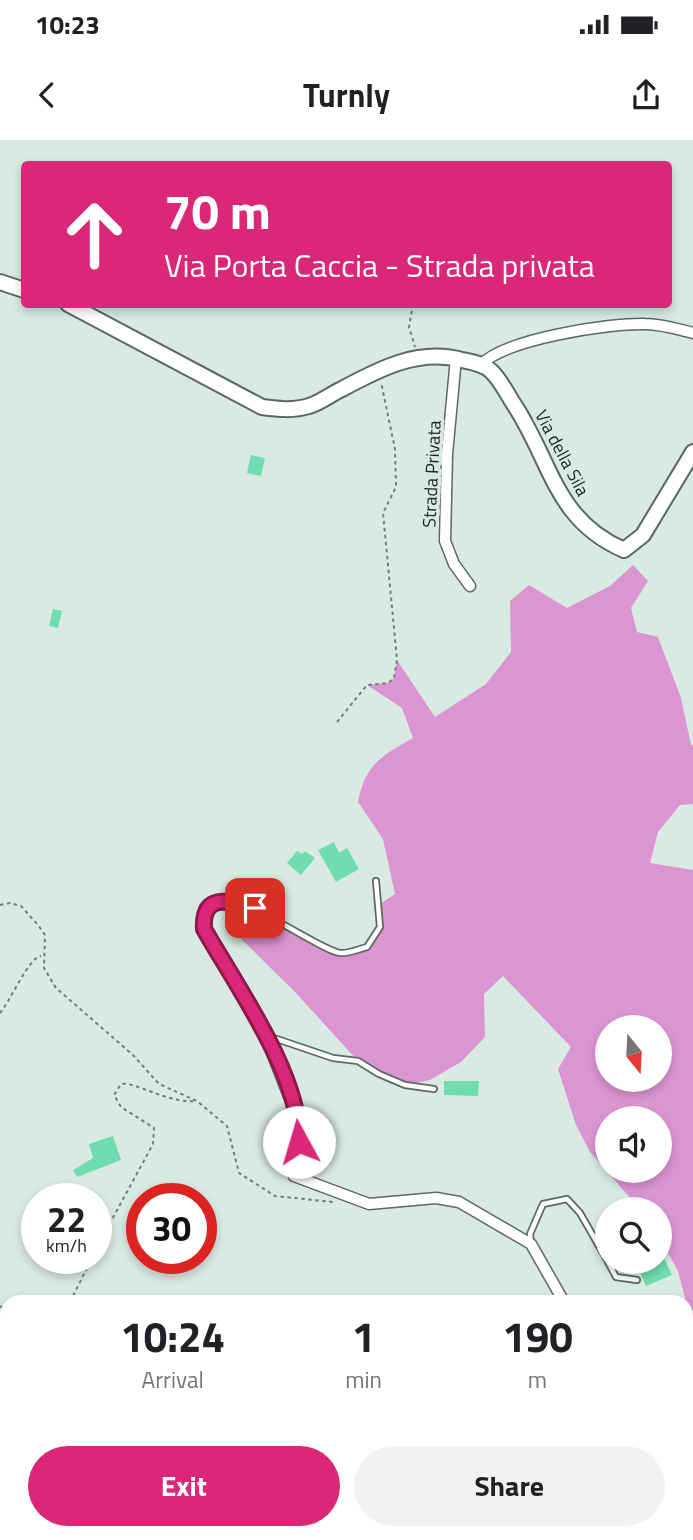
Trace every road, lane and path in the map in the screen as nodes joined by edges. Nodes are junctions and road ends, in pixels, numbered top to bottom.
1 (0, 282) edge
2 (21, 289) edge
3 (76, 308) edge
4 (412, 308) edge
5 (693, 333) edge
6 (421, 356) junction
7 (456, 358) junction
8 (481, 365) junction
9 (378, 371) junction
10 (693, 452) edge
11 (470, 586) dead end
12 (337, 722) dead end
13 (376, 881) dead end
14 (0, 905) edge
15 (43, 956) junction
16 (0, 1013) edge
17 (265, 1035) junction
18 (434, 1089) dead end
19 (197, 1101) junction
20 (356, 1201) junction
21 (112, 1220) edge
22 (595, 1239) edge
23 (531, 1244) junction
24 (84, 1274) edge
25 (614, 1274) edge
26 (637, 1280) dead end
27 (74, 1295) edge
28 (560, 1295) edge

1 - 2 main road
3 - 9 main road
4 - 6 path
5 - 8 street
6 - 7 main road
6 - 9 main road
7 - 8 main road
7 - 11 street, Strada Privata
8 - 10 main road, Via della Sila
9 - 12 path
13 - 17 lane
14 - 15 path
15 - 16 path
15 - 19 path
17 - 18 lane
17 - 20 street
19 - 20 path
19 - 21 path
20 - 23 street
22 - 23 lane
23 - 28 street
24 - 27 path
25 - 26 lane

